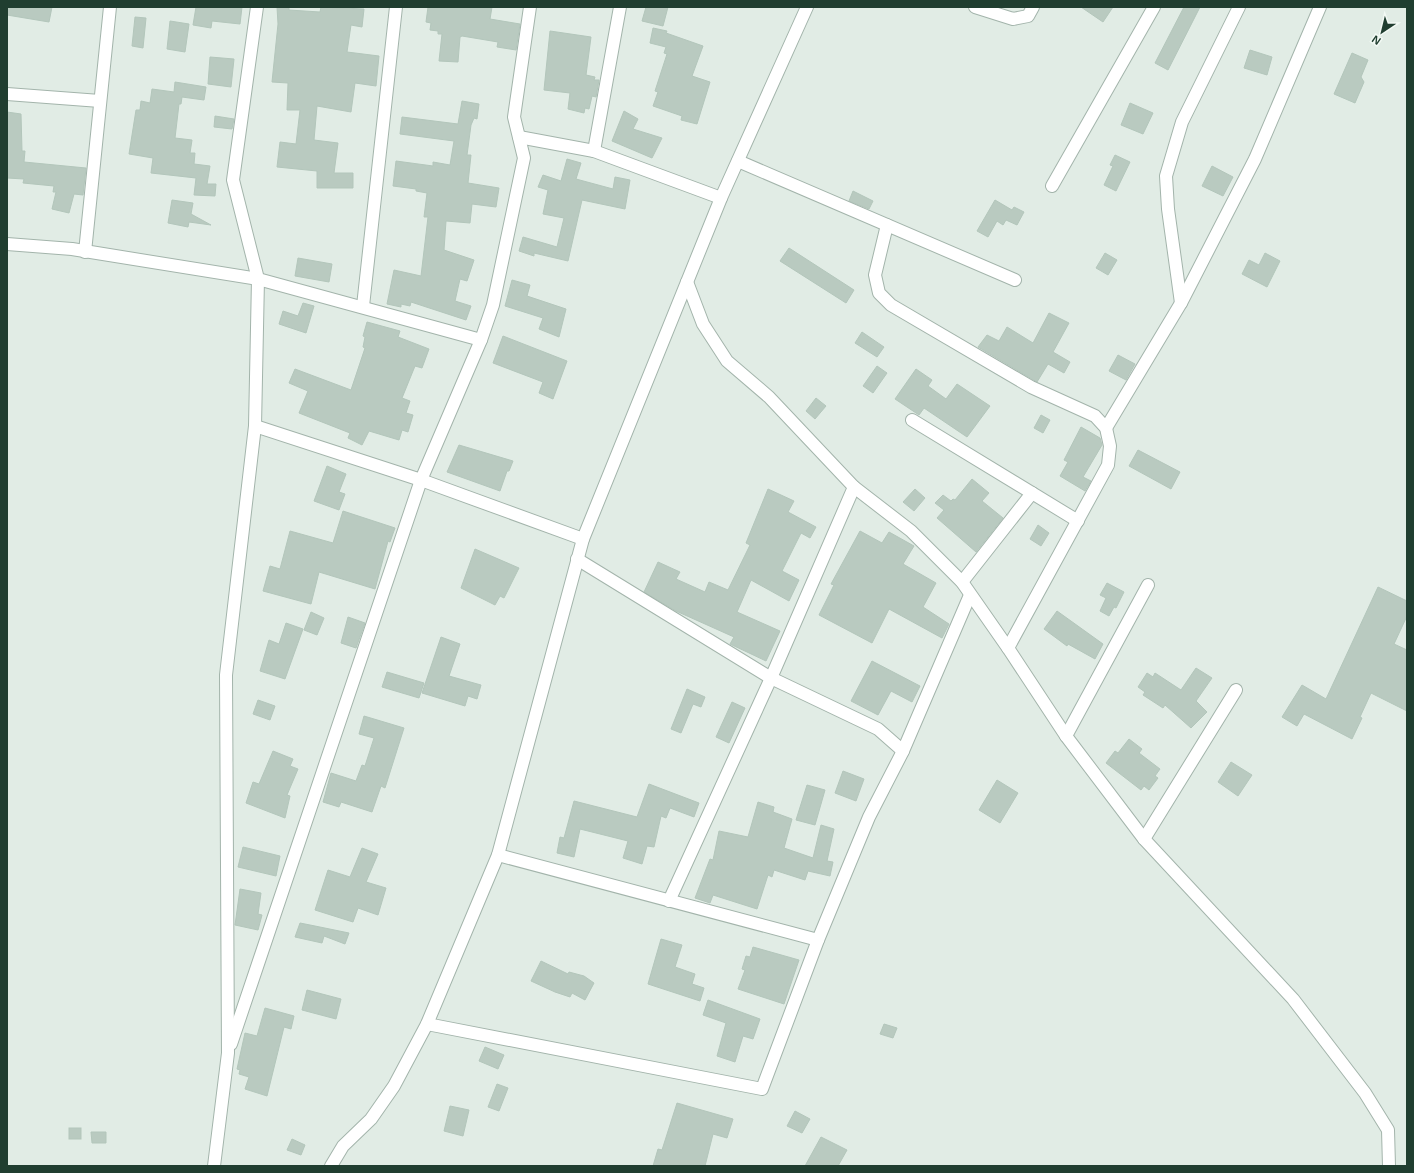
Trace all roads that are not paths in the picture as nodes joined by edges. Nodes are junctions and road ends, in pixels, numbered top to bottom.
1 (110, 7) edge
2 (258, 7) edge
3 (396, 7) edge
4 (530, 7) edge
5 (620, 7) edge
6 (807, 7) edge
7 (975, 7) edge
8 (1033, 7) edge
9 (1154, 7) edge
10 (1239, 7) edge
11 (1320, 7) edge
12 (7, 94) edge
13 (100, 101) junction
14 (519, 137) junction
15 (594, 151) junction
16 (738, 161) junction
17 (1052, 186) dead end
18 (721, 198) junction
19 (887, 225) junction
20 (7, 244) edge
21 (85, 252) junction
22 (258, 279) junction
23 (1015, 280) dead end
24 (687, 282) junction
25 (1181, 302) junction
26 (363, 306) junction
27 (481, 340) junction
28 (912, 420) dead end
29 (255, 426) junction
30 (1106, 428) junction
31 (421, 480) junction
32 (854, 487) junction
33 (1032, 493) junction
34 (1078, 521) junction
35 (583, 539) junction
36 (577, 559) junction
37 (962, 582) junction
38 (1148, 585) dead end
39 (970, 595) junction
40 (1008, 648) junction
41 (771, 678) junction
42 (1236, 690) dead end
43 (1066, 736) junction
44 (902, 751) junction
45 (1144, 839) junction
46 (498, 855) junction
47 (669, 901) junction
48 (818, 940) junction
49 (427, 1024) junction
50 (228, 1053) junction
51 (214, 1166) edge
52 (331, 1166) edge
53 (1389, 1166) edge

1 - 13 street
2 - 22 street
3 - 26 street
4 - 14 street
5 - 15 street
6 - 16 street
7 - 8 street
9 - 17 street
10 - 25 street
11 - 25 street
12 - 13 street
13 - 21 street
14 - 15 street
14 - 27 street
15 - 18 street
16 - 18 street
16 - 19 street
18 - 24 street
19 - 23 street
19 - 30 street
20 - 21 street
21 - 22 street
22 - 26 street
22 - 29 street
24 - 32 street
24 - 35 street
25 - 30 street
26 - 27 street
27 - 31 street
28 - 33 street
29 - 31 street
29 - 50 street
30 - 34 street
31 - 35 street
31 - 50 street
32 - 37 street
32 - 41 street
33 - 34 street
33 - 37 street
34 - 40 street
35 - 36 street
36 - 41 street
36 - 46 street
37 - 39 street
38 - 43 street
39 - 40 street
39 - 44 street
40 - 43 street
41 - 44 street
41 - 47 street
42 - 45 street
43 - 45 street
44 - 48 street
45 - 53 street
46 - 47 street
46 - 49 street
47 - 48 street
48 - 49 street
49 - 52 street
50 - 51 street

